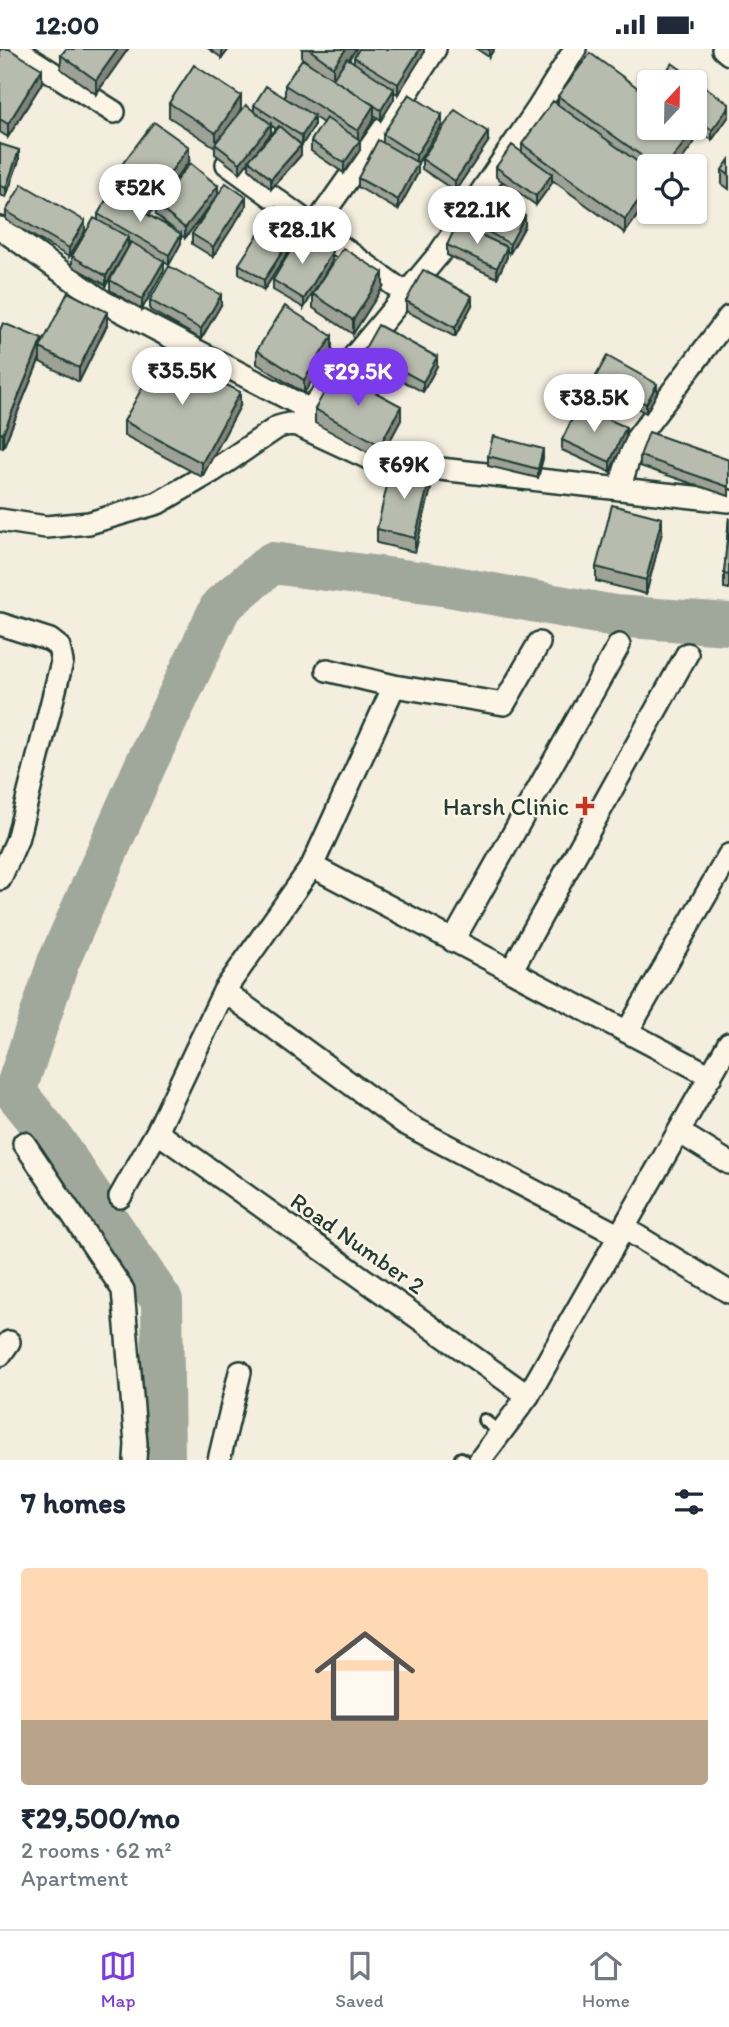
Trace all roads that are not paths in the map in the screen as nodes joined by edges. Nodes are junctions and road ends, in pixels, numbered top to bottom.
1 (15, 49) edge
2 (435, 49) edge
3 (575, 49) edge
4 (723, 49) edge
5 (729, 54) edge
6 (114, 112) dead end
7 (227, 165) edge
8 (314, 227) junction
9 (0, 228) edge
10 (405, 293) junction
11 (729, 317) edge
12 (304, 418) junction
13 (619, 489) junction
14 (729, 501) edge
15 (0, 520) edge
16 (0, 624) edge
17 (539, 643) dead end
18 (619, 645) dead end
19 (687, 654) dead end
20 (327, 670) dead end
21 (394, 686) junction
22 (729, 855) edge
23 (312, 866) junction
24 (0, 879) edge
25 (453, 941) junction
26 (511, 971) junction
27 (224, 991) junction
28 (627, 1032) junction
29 (729, 1043) edge
30 (711, 1076) junction
31 (157, 1132) junction
32 (679, 1132) junction
33 (24, 1143) dead end
34 (729, 1163) edge
35 (120, 1197) dead end
36 (622, 1232) junction
37 (729, 1293) edge
38 (240, 1372) dead end
39 (528, 1396) junction
40 (468, 1459) edge
41 (135, 1460) edge
42 (219, 1460) edge

1 - 6 street
2 - 8 street
3 - 10 street
4 - 5 street
7 - 8 street
8 - 10 street
9 - 12 street
10 - 12 street
11 - 13 street
12 - 13 street
12 - 15 street
13 - 14 street
16 - 24 street
17 - 21 street
18 - 25 street
19 - 26 street
20 - 21 street
21 - 23 street
22 - 28 street
23 - 25 street
23 - 27 street
25 - 26 street
26 - 28 street
27 - 31 street
27 - 36 street
28 - 30 street
29 - 30 street
30 - 32 street
31 - 35 street
31 - 39 street, Road Number 2
32 - 34 street
32 - 36 street
33 - 41 street
36 - 37 street
36 - 39 street
38 - 42 street
39 - 40 street

